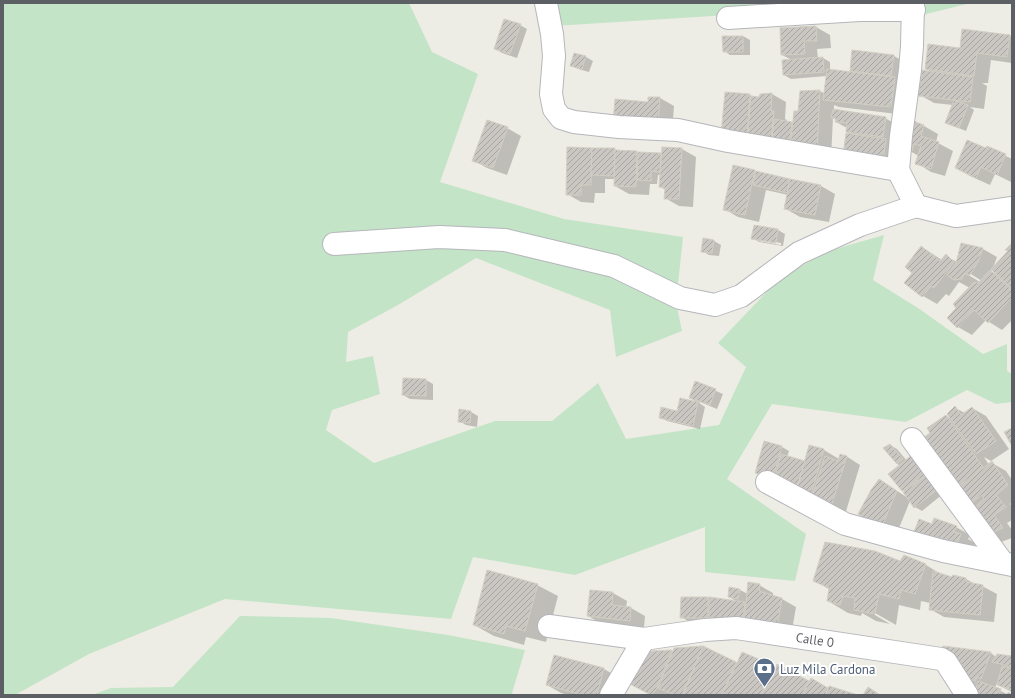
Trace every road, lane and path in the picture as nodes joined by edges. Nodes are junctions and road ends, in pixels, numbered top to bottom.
1 (546, 3) edge
2 (913, 6) edge
3 (728, 18) dead end
4 (898, 170) junction
5 (916, 206) junction
6 (1012, 208) edge
7 (334, 244) dead end
8 (912, 439) dead end
9 (767, 482) dead end
10 (1008, 564) edge
11 (549, 626) dead end
12 (644, 639) junction
13 (611, 695) edge
14 (967, 695) edge

1 - 4 street
2 - 3 street
2 - 4 street
4 - 5 street
5 - 6 street
5 - 7 street
8 - 10 street
9 - 10 street
11 - 12 street, Calle 0
12 - 13 street
12 - 14 street, Calle 0

